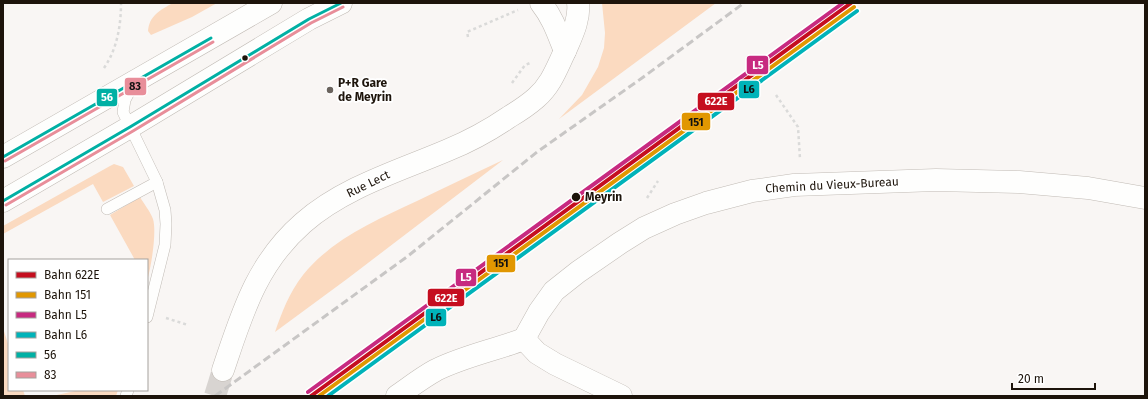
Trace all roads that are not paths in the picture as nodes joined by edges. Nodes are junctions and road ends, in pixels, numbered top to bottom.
1 (271, 3) edge
2 (342, 3) edge
3 (578, 3) edge
4 (532, 5) edge
5 (565, 51) junction
6 (134, 83) junction
7 (130, 128) junction
8 (3, 157) edge
9 (157, 182) junction
10 (1145, 198) edge
11 (3, 201) edge
12 (107, 209) dead end
13 (148, 313) edge
14 (524, 339) junction
15 (223, 370) tunnel mouth
16 (397, 396) edge
17 (621, 396) edge

1 - 6 main road
2 - 7 main road
3 - 5 main road, Rue Lect
4 - 5 main road
5 - 15 main road, Rue Lect
6 - 7 lane
6 - 8 main road
7 - 9 lane
7 - 11 main road
9 - 12 lane
9 - 13 lane
10 - 14 main road, Chemin du Vieux-Bureau
14 - 16 main road
14 - 17 main road

